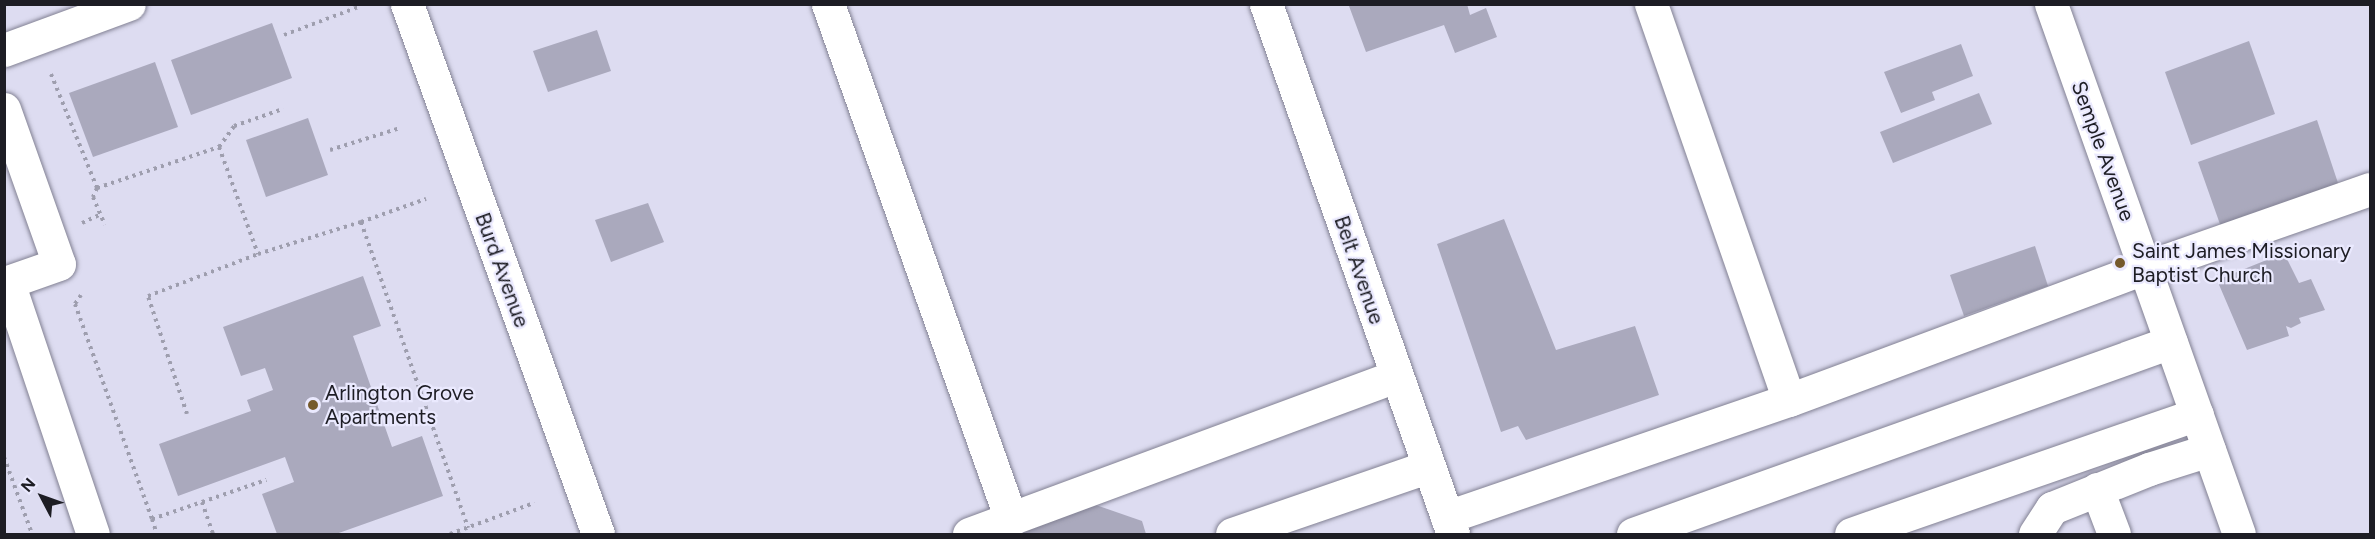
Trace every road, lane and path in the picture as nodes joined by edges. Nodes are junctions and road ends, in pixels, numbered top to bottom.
1 (129, 4) edge
2 (407, 4) edge
3 (828, 4) edge
4 (1266, 4) edge
5 (1651, 4) edge
6 (2051, 4) edge
7 (358, 7) dead end
8 (284, 35) dead end
9 (4, 50) edge
10 (51, 74) dead end
11 (283, 108) dead end
12 (4, 109) edge
13 (400, 128) dead end
14 (219, 147) junction
15 (330, 150) dead end
16 (97, 188) junction
17 (2370, 189) edge
18 (426, 199) dead end
19 (101, 214) junction
20 (361, 222) junction
21 (105, 225) dead end
22 (76, 226) dead end
23 (258, 254) junction
24 (2144, 268) junction
25 (82, 293) dead end
26 (2171, 342) junction
27 (1396, 376) junction
28 (1789, 400) junction
29 (187, 414) dead end
30 (2197, 414) junction
31 (2209, 450) junction
32 (4, 457) edge
33 (1429, 466) junction
34 (266, 480) dead end
35 (2097, 489) junction
36 (202, 502) junction
37 (534, 503) dead end
38 (152, 519) junction
39 (1011, 519) junction
40 (1450, 526) edge
41 (468, 528) junction
42 (32, 534) edge
43 (93, 534) edge
44 (157, 534) edge
45 (213, 534) edge
46 (450, 534) edge
47 (598, 534) edge
48 (969, 534) edge
49 (1232, 534) edge
50 (1633, 534) edge
51 (1851, 534) edge
52 (2035, 534) edge
53 (2114, 534) edge
54 (2239, 534) edge

1 - 9 street
2 - 47 street, Burd Avenue
3 - 39 street
4 - 27 street, Belt Avenue
5 - 28 street
6 - 24 street, Semple Avenue
7 - 8 path
10 - 16 path
11 - 14 path
12 - 43 street
13 - 15 path
14 - 16 path
14 - 23 path
16 - 19 path
17 - 24 street
18 - 20 path
19 - 21 path
19 - 22 path
20 - 23 path
20 - 41 path
23 - 29 path
24 - 26 street, Semple Avenue
24 - 28 street
25 - 38 path
26 - 30 street, Semple Avenue
26 - 50 street
27 - 33 street, Belt Avenue
27 - 39 street
28 - 40 street
30 - 31 street, Semple Avenue
30 - 51 street
31 - 35 street
31 - 54 street, Semple Avenue
32 - 42 path
33 - 40 street, Belt Avenue
33 - 49 street
34 - 36 path
35 - 52 street
35 - 53 street
36 - 38 path
36 - 45 path
37 - 41 path
38 - 44 path
39 - 48 street
41 - 46 path

